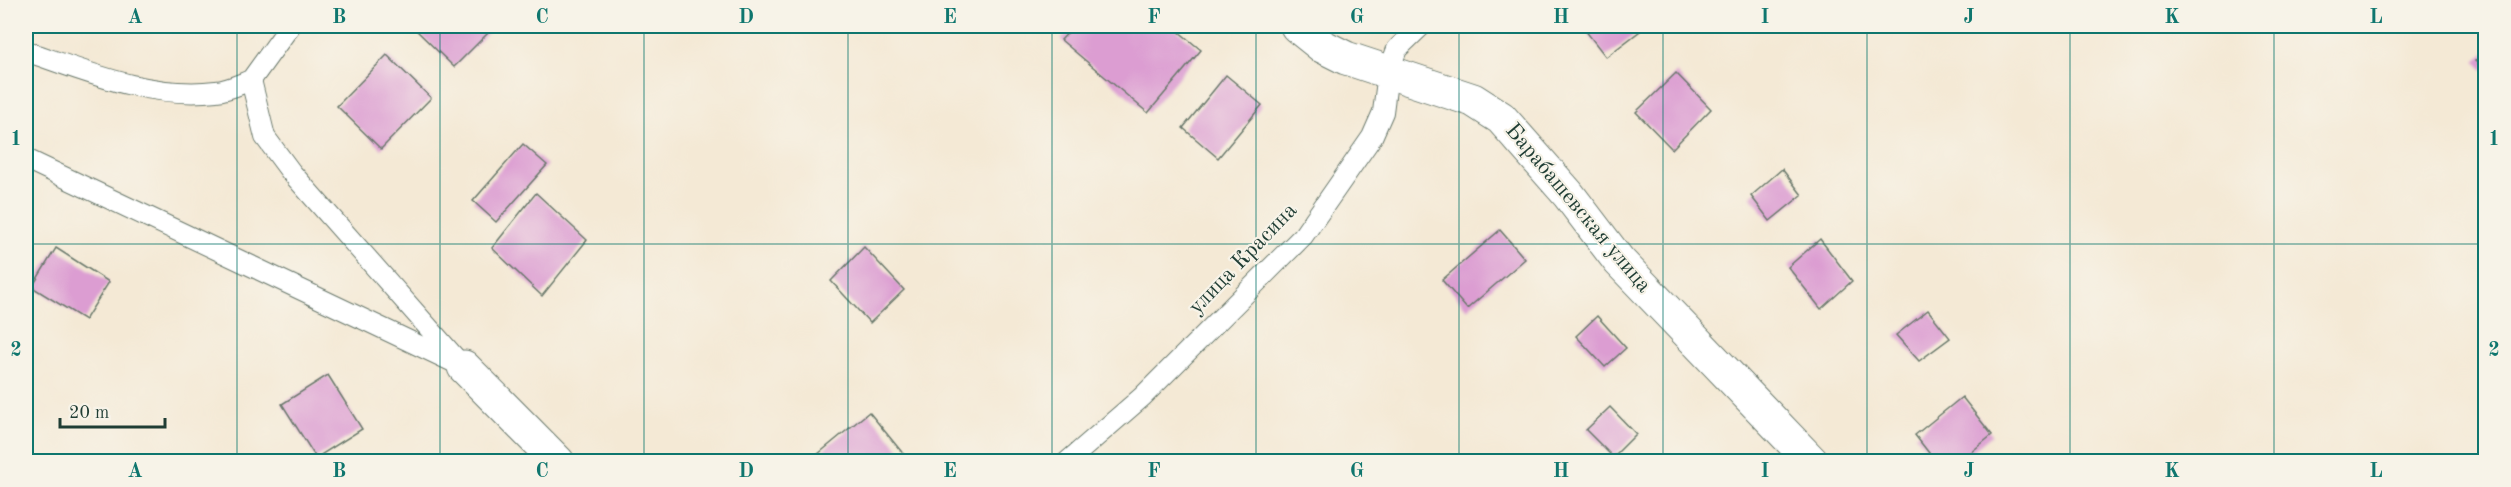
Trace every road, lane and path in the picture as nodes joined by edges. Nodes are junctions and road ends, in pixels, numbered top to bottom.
1 (290, 26) edge
2 (1297, 26) edge
3 (1421, 26) edge
4 (26, 51) edge
5 (1388, 73) junction
6 (252, 80) junction
7 (26, 159) edge
8 (464, 367) junction
9 (558, 462) edge
10 (1067, 462) edge
11 (1812, 462) edge

1 - 6 lane
2 - 5 street, Барабашевская улица
3 - 5 lane, улица Красина
4 - 6 lane
5 - 10 lane, улица Красина
5 - 11 street, Барабашевская улица
6 - 8 lane
7 - 8 lane
8 - 9 street

